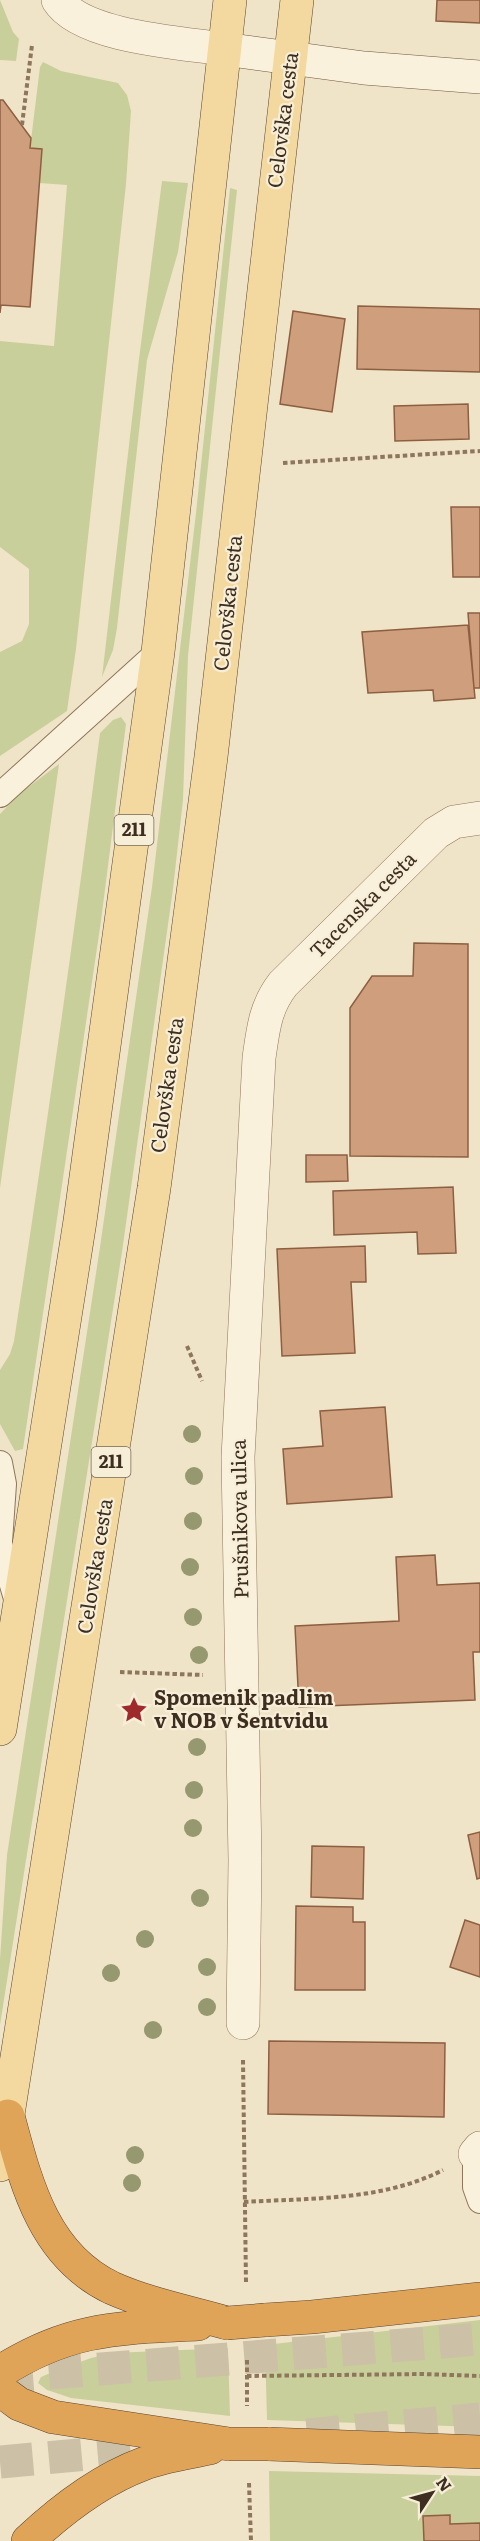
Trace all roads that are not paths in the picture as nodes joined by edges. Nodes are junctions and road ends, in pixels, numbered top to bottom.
1 (58, 0) edge
2 (230, 0) edge
3 (297, 0) edge
4 (224, 49) junction
5 (290, 58) junction
6 (480, 76) edge
7 (158, 652) junction
8 (0, 795) edge
9 (480, 818) edge
10 (265, 1016) joint
11 (0, 1463) edge
12 (0, 1543) edge
13 (19, 1608) junction
14 (0, 1729) edge
15 (243, 2023) road end
16 (8, 2116) junction
17 (477, 2151) edge
18 (0, 2165) edge
19 (480, 2201) edge
20 (480, 2299) edge
21 (227, 2323) junction
22 (0, 2372) edge
23 (0, 2390) edge
24 (230, 2444) junction
25 (480, 2452) edge
26 (28, 2541) edge

1 - 4 street
2 - 4 main road, 211
3 - 5 main road, Celovška cesta / 211
4 - 5 street
4 - 7 main road, 211
5 - 6 street
5 - 16 main road, Celovška cesta / 211
7 - 8 lane
7 - 13 main road, 211
9 - 10 street, Tacenska cesta
10 - 15 street, Prušnikova ulica
11 - 12 lane
12 - 13 lane
13 - 14 main road, 211
16 - 18 main road, Celovška cesta / 211
16 - 21 highway
17 - 19 lane
20 - 21 highway, bridge
21 - 22 highway
23 - 24 highway
24 - 25 highway, bridge
24 - 26 highway

